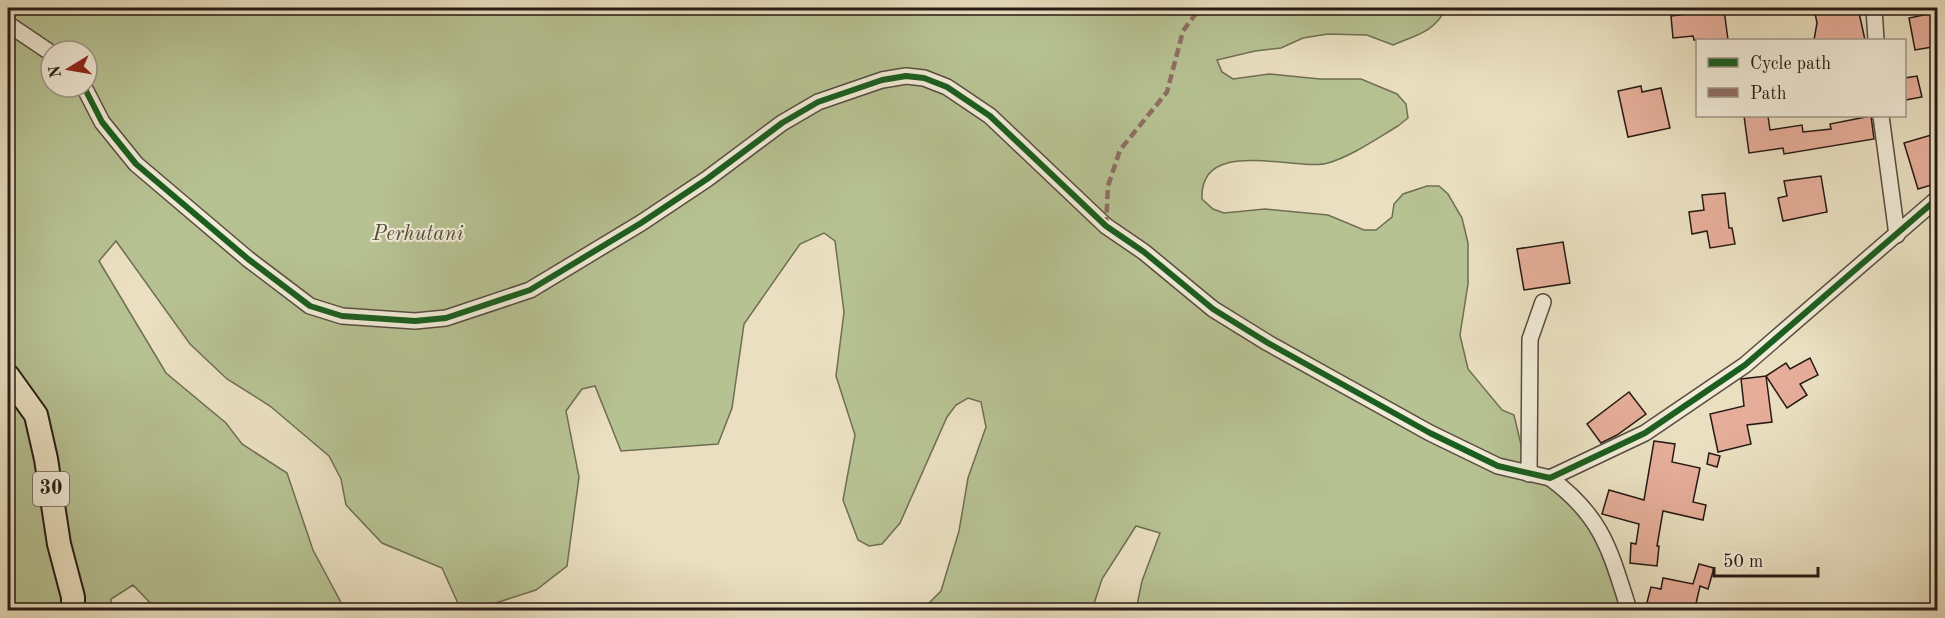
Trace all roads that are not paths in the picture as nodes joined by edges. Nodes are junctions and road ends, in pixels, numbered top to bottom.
1 (1874, 8) edge
2 (8, 24) edge
3 (1876, 39) edge
4 (39, 45) edge
5 (90, 99) edge
6 (1881, 117) edge
7 (1938, 198) edge
8 (1897, 235) junction
9 (1543, 302) dead end
10 (8, 376) edge
11 (1529, 474) junction
12 (1550, 478) junction
13 (73, 610) edge
14 (1629, 610) edge

1 - 3 street
2 - 4 street
5 - 11 street
6 - 8 street
7 - 8 street
8 - 12 street
9 - 11 street
10 - 13 highway, 30
11 - 12 street
12 - 14 street

